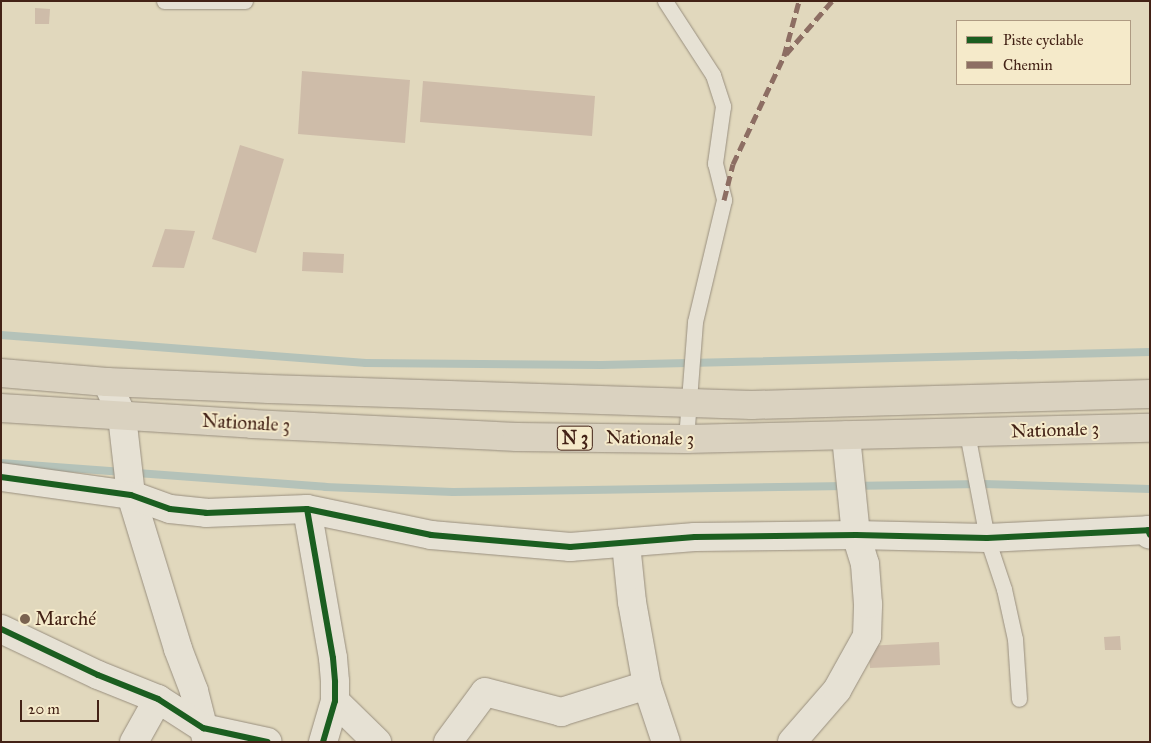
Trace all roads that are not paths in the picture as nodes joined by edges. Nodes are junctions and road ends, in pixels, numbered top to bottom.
1 (164, 1) edge
2 (245, 1) edge
3 (665, 1) edge
4 (1, 373) edge
5 (108, 382) junction
6 (1150, 394) edge
7 (688, 402) junction
8 (1, 408) edge
9 (122, 416) junction
10 (1150, 428) edge
11 (967, 433) junction
12 (846, 436) junction
13 (686, 439) junction
14 (1, 477) edge
15 (131, 495) junction
16 (307, 509) junction
17 (1149, 532) edge
18 (856, 535) junction
19 (987, 538) junction
20 (626, 544) junction
21 (1, 629) edge
22 (647, 685) junction
23 (1019, 698) dead end
24 (158, 699) junction
25 (335, 701) junction
26 (205, 735) edge
27 (134, 742) edge
28 (268, 742) edge
29 (323, 742) edge
30 (377, 742) edge
31 (448, 742) edge
32 (666, 742) edge
33 (792, 742) edge

1 - 2 lane
3 - 7 lane
4 - 5 main road, Nationale 3 / N 3
5 - 7 main road, Nationale 3 / N 3
5 - 9 street
6 - 7 main road, Nationale 3 / N 3
7 - 13 lane
8 - 9 main road, Nationale 3 / N 3
9 - 13 main road, Nationale 3 / N 3
9 - 15 street
10 - 11 main road, Nationale 3 / N 3
11 - 12 main road, Nationale 3 / N 3
11 - 19 lane
12 - 13 main road, Nationale 3 / N 3
12 - 18 street
14 - 15 street
15 - 16 street
15 - 26 street
16 - 20 street
16 - 25 street
17 - 19 street
18 - 19 street
18 - 20 street
18 - 33 street
19 - 23 lane
20 - 22 street
21 - 24 street
22 - 31 street
22 - 32 street
24 - 26 street
24 - 27 street
25 - 29 street
25 - 30 street
26 - 28 street

